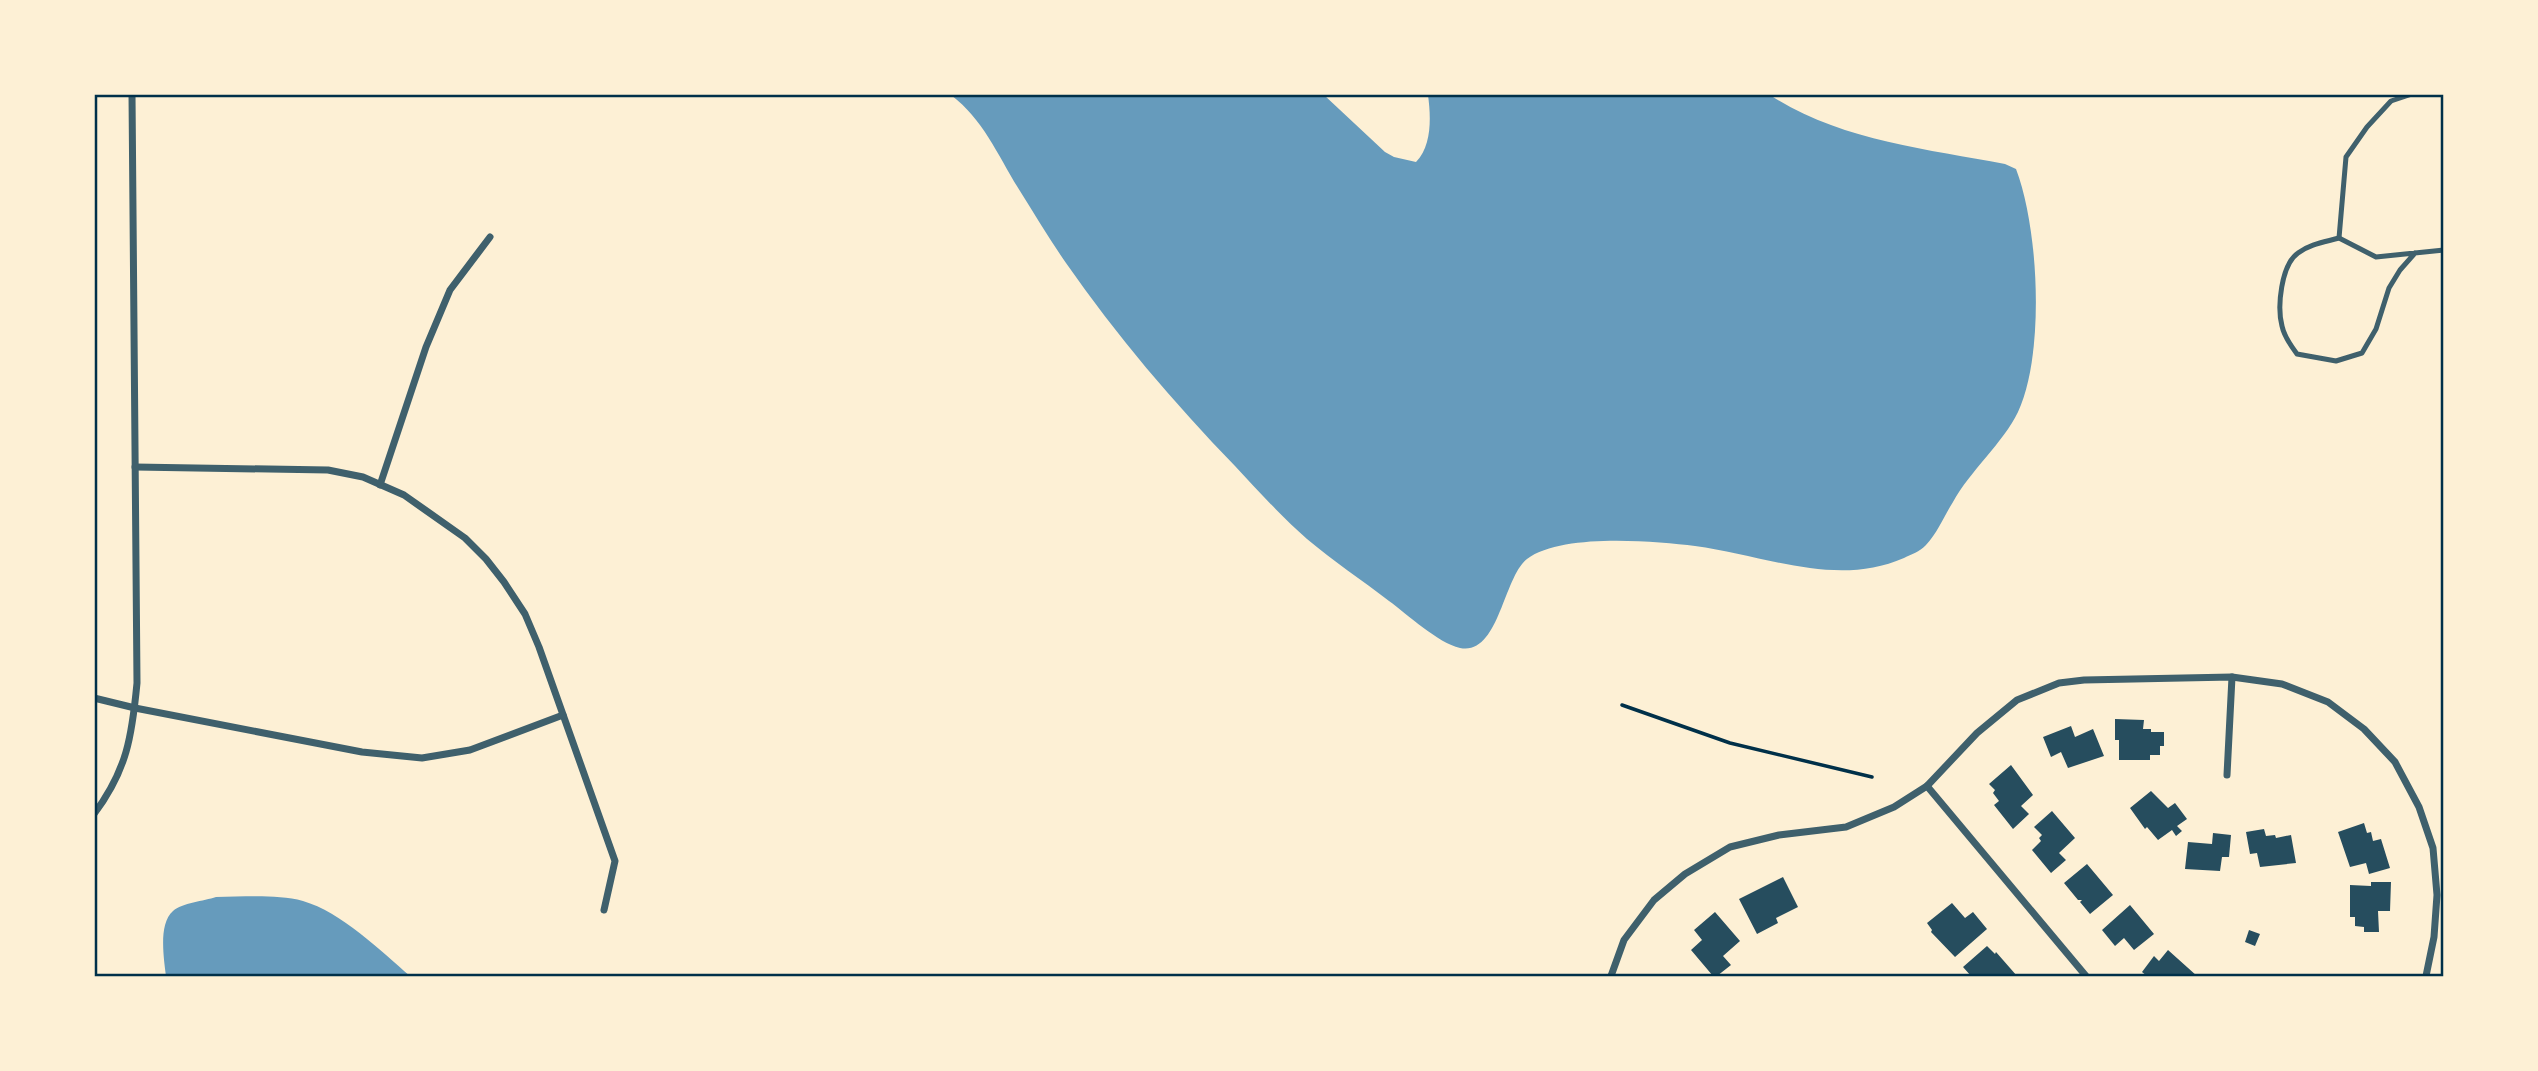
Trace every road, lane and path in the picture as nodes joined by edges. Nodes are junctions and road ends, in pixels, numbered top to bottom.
1 (132, 94) edge
2 (2412, 94) edge
3 (490, 237) dead end
4 (2339, 238) junction
5 (2444, 250) edge
6 (2416, 253) junction
7 (135, 467) junction
8 (380, 485) junction
9 (2232, 677) junction
10 (94, 698) edge
11 (1622, 705) dead end
12 (135, 708) junction
13 (563, 715) junction
14 (2227, 775) dead end
15 (1872, 777) dead end
16 (1927, 786) junction
17 (94, 814) edge
18 (604, 909) dead end
19 (1611, 976) edge
20 (2086, 976) edge
21 (2426, 976) edge

1 - 7 street
2 - 4 lane
3 - 8 street
4 - 6 lane
4 - 6 lane
5 - 6 lane
7 - 8 street
7 - 12 street
8 - 13 street
9 - 14 street
9 - 16 street
9 - 21 street
10 - 12 street
11 - 15 path
12 - 13 street
12 - 17 street
13 - 18 street
16 - 19 street
16 - 20 street

